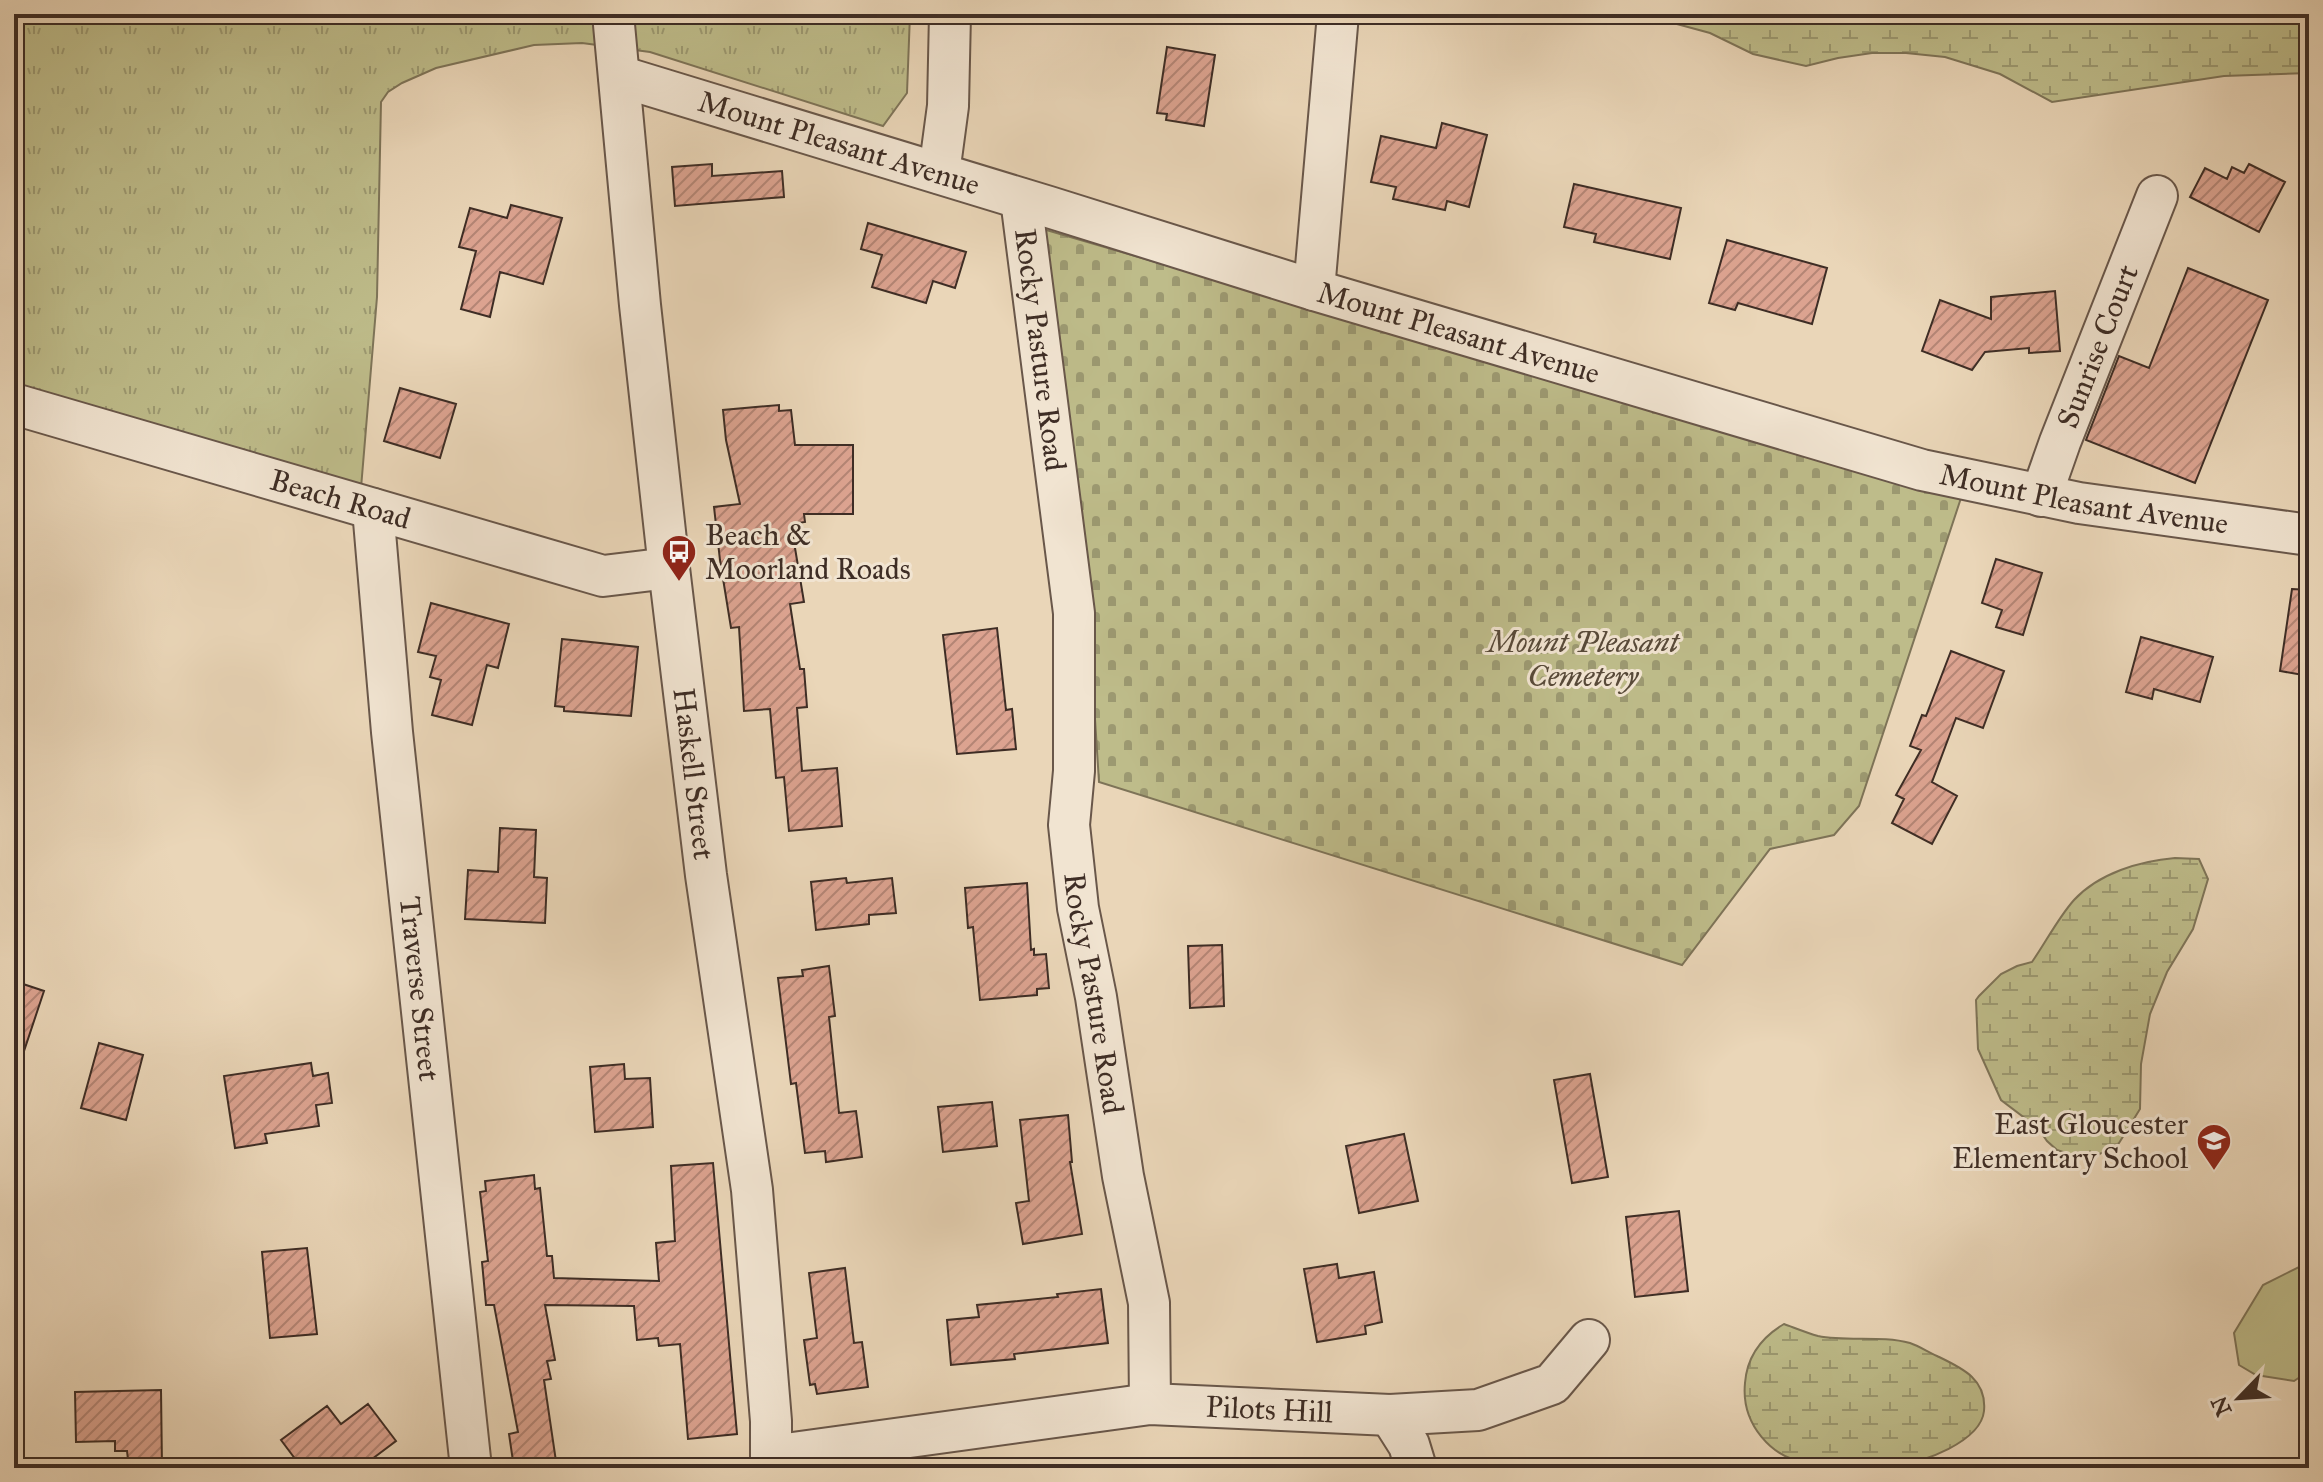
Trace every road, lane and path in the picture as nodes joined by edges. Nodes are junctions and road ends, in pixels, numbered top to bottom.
1 (613, 14) edge
2 (950, 14) edge
3 (1338, 14) edge
4 (619, 76) junction
5 (939, 173) junction
6 (2157, 196) dead end
7 (1021, 199) junction
8 (1314, 290) junction
9 (14, 404) edge
10 (2041, 496) junction
11 (373, 509) junction
12 (2309, 535) edge
13 (669, 568) junction
14 (1589, 1340) dead end
15 (1150, 1404) junction
16 (1390, 1415) junction
17 (771, 1462) edge
18 (471, 1468) edge
19 (1416, 1468) edge

1 - 4 street, Haskell Street
2 - 5 street
3 - 8 street
4 - 5 street, Mount Pleasant Avenue
4 - 13 street, Haskell Street
5 - 7 street, Mount Pleasant Avenue
6 - 10 street, Sunrise Court
7 - 8 street, Mount Pleasant Avenue
7 - 15 street, Rocky Pasture Road
8 - 10 street, Mount Pleasant Avenue
9 - 11 street, Beach Road
10 - 12 street, Mount Pleasant Avenue
11 - 13 street, Beach Road
11 - 18 street, Traverse Street
13 - 17 street, Haskell Street
14 - 16 street, Pilots Hill
15 - 16 street, Pilots Hill
15 - 17 street
16 - 19 street

